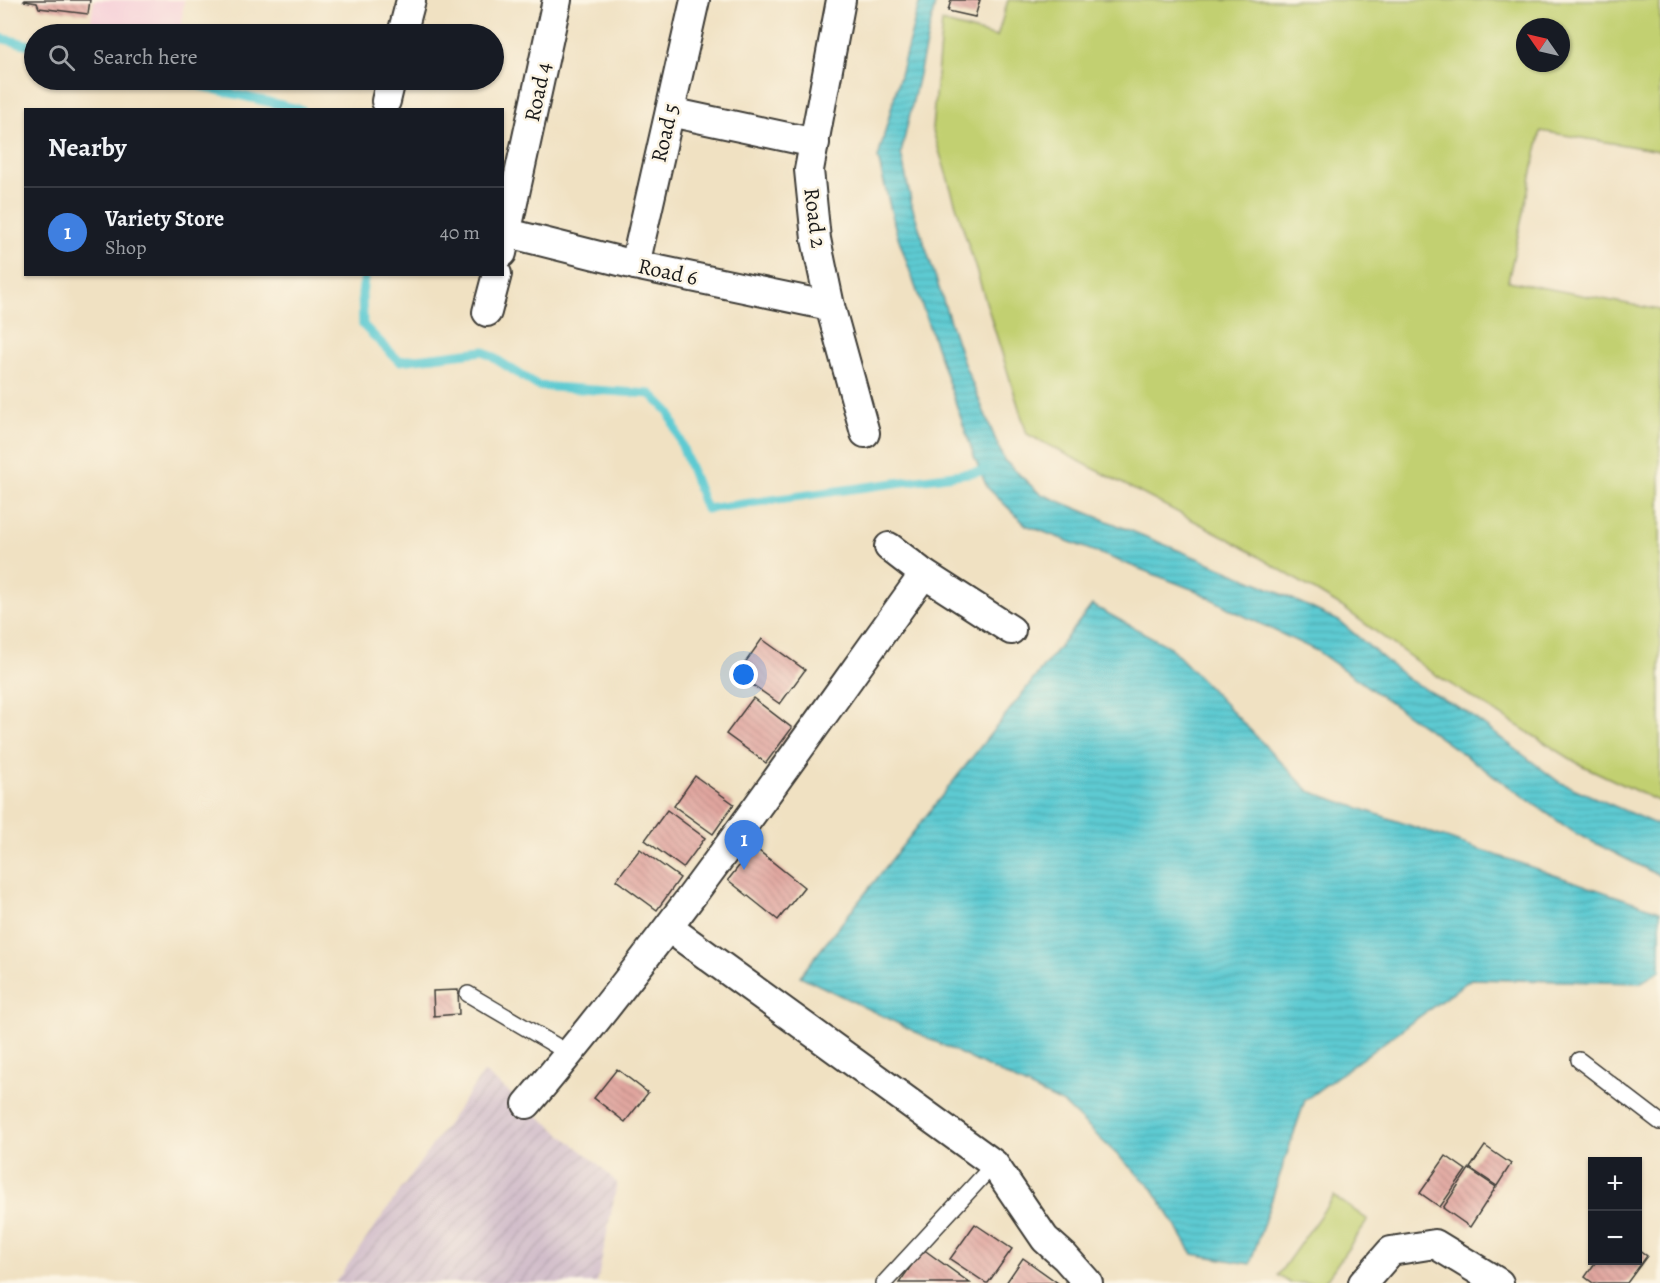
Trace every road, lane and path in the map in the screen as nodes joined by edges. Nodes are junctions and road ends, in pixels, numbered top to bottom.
1 (411, 0) edge
2 (557, 0) edge
3 (695, 0) edge
4 (840, 0) edge
5 (405, 24) edge
6 (670, 112) junction
7 (815, 143) junction
8 (505, 243) edge
9 (634, 266) junction
10 (496, 276) edge
11 (830, 306) junction
12 (487, 312) dead end
13 (865, 433) dead end
14 (889, 547) dead end
15 (924, 574) junction
16 (1011, 630) dead end
17 (669, 928) junction
18 (468, 994) dead end
19 (570, 1054) junction
20 (1579, 1060) dead end
21 (527, 1104) dead end
22 (1660, 1122) edge
23 (994, 1164) junction
24 (884, 1283) edge
25 (1088, 1283) edge
26 (1363, 1283) edge
27 (1499, 1283) edge

1 - 5 street
2 - 8 street, Road 4
3 - 6 street, Road 5
4 - 7 street, Road 2
6 - 7 street
6 - 9 street, Road 5
7 - 11 street, Road 2
8 - 9 street, Road 6
9 - 11 street, Road 6
10 - 12 street
11 - 13 street, Road 2
14 - 15 street
15 - 16 street
15 - 17 street
17 - 19 street
17 - 23 street
18 - 19 lane
19 - 21 street
20 - 22 lane
23 - 24 lane
23 - 25 street
26 - 27 street

